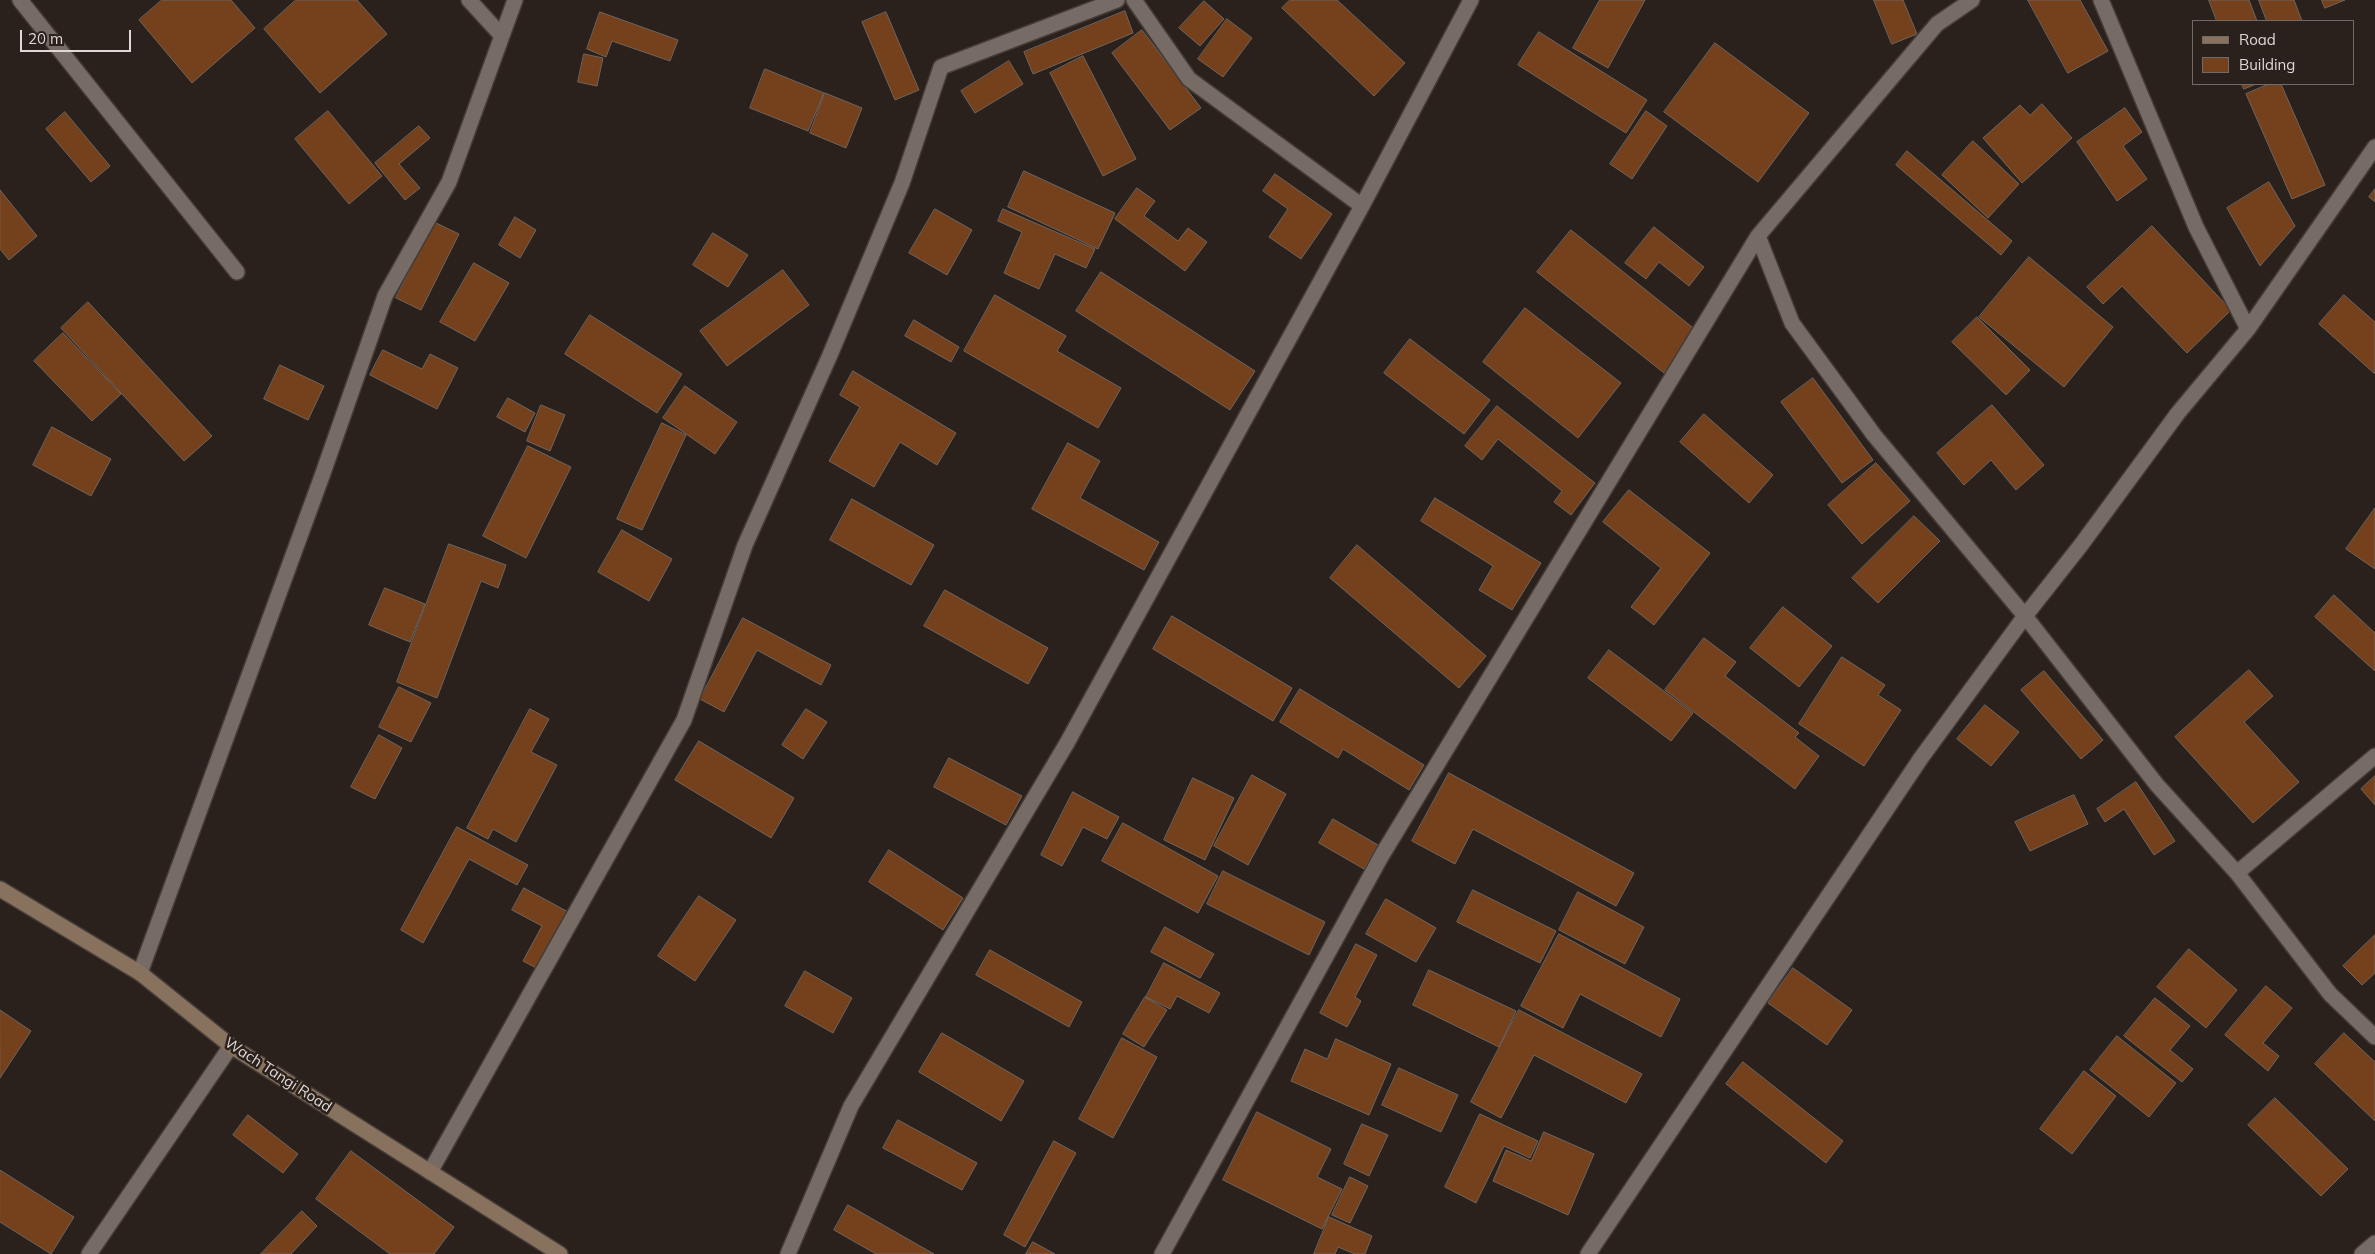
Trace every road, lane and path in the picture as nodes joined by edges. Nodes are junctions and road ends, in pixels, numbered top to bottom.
1 (20, 0) edge
2 (469, 0) edge
3 (515, 0) edge
4 (1117, 0) edge
5 (1134, 0) edge
6 (1471, 0) edge
7 (1972, 0) edge
8 (2101, 0) edge
9 (502, 36) junction
10 (2375, 147) edge
11 (1362, 206) junction
12 (1758, 236) junction
13 (237, 272) dead end
14 (2248, 328) junction
15 (2025, 616) junction
16 (2375, 756) edge
17 (2237, 873) junction
18 (0, 889) edge
19 (140, 973) junction
20 (2375, 1037) edge
21 (231, 1046) junction
22 (430, 1172) junction
23 (2375, 1243) edge
24 (89, 1254) edge
25 (560, 1254) edge
26 (788, 1254) edge
27 (1162, 1254) edge
28 (1588, 1254) edge
29 (2362, 1254) edge

1 - 13 street
2 - 9 street
3 - 9 street
4 - 22 street
5 - 11 street
6 - 11 street
7 - 12 street
8 - 14 street
9 - 19 street
10 - 14 street
11 - 26 street
12 - 15 street
12 - 27 street
14 - 15 street
15 - 17 street
15 - 28 street
16 - 17 street
17 - 20 street
18 - 19 main road, Wach Tangi Road
19 - 21 main road, Wach Tangi Road
21 - 22 main road, Wach Tangi Road
21 - 24 street
22 - 25 main road, Wach Tangi Road
23 - 29 street

